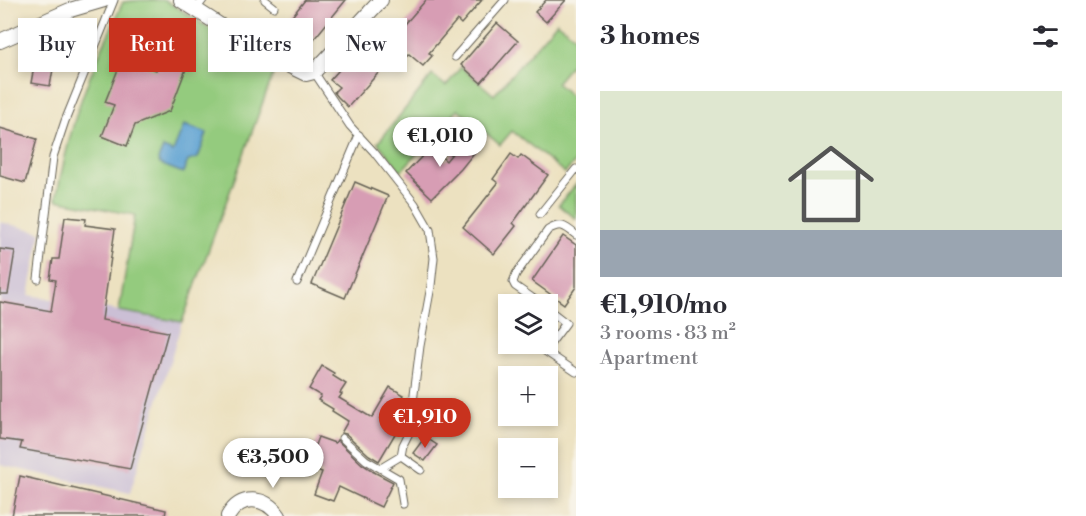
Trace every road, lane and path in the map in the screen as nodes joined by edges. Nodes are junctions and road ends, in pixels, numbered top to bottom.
1 (104, 0) edge
2 (114, 0) edge
3 (181, 0) edge
4 (265, 0) edge
5 (381, 0) edge
6 (505, 0) edge
7 (199, 5) edge
8 (274, 7) dead end
9 (0, 42) edge
10 (455, 57) dead end
11 (314, 72) junction
12 (359, 135) junction
13 (576, 169) edge
14 (540, 214) dead end
15 (576, 235) edge
16 (38, 279) dead end
17 (297, 282) dead end
18 (527, 294) edge
19 (558, 317) edge
20 (558, 334) edge
21 (549, 354) edge
22 (576, 372) edge
23 (342, 438) dead end
24 (401, 456) junction
25 (381, 468) junction
26 (421, 470) dead end
27 (403, 504) dead end
28 (228, 516) edge
29 (279, 516) edge

1 - 9 street
2 - 16 lane
3 - 7 street
4 - 8 lane
5 - 11 street
6 - 10 lane
7 - 11 street
11 - 12 lane
12 - 17 lane
12 - 24 lane
13 - 14 lane
15 - 18 lane
19 - 20 lane
21 - 22 lane
23 - 25 lane
24 - 25 lane
24 - 26 lane
25 - 27 lane
28 - 29 street

